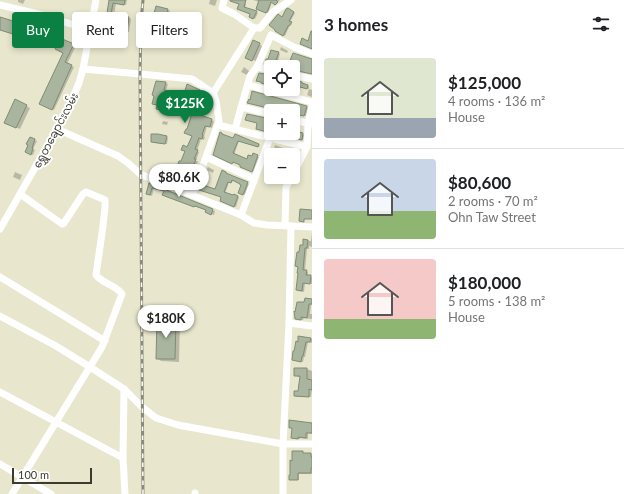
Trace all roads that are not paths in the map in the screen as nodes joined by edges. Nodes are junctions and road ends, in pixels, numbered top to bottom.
1 (96, 0) edge
2 (224, 0) edge
3 (291, 0) edge
4 (0, 5) edge
5 (94, 12) edge
6 (72, 24) edge
7 (257, 28) junction
8 (270, 35) junction
9 (87, 48) edge
10 (312, 54) edge
11 (257, 67) junction
12 (264, 68) edge
13 (83, 69) junction
14 (300, 76) edge
15 (312, 79) edge
16 (248, 85) junction
17 (213, 93) junction
18 (312, 102) edge
19 (312, 106) edge
20 (241, 107) junction
21 (264, 112) edge
22 (300, 122) edge
23 (310, 124) edge
24 (218, 125) junction
25 (57, 129) junction
26 (235, 129) junction
27 (264, 136) edge
28 (269, 140) edge
29 (278, 140) edge
30 (306, 147) junction
31 (206, 157) junction
32 (300, 159) edge
33 (254, 179) junction
34 (288, 184) edge
35 (20, 194) junction
36 (192, 195) junction
37 (240, 215) junction
38 (288, 226) junction
39 (312, 227) edge
40 (0, 229) edge
41 (0, 276) edge
42 (0, 316) edge
43 (289, 323) junction
44 (312, 326) edge
45 (105, 341) junction
46 (90, 366) junction
47 (124, 389) junction
48 (0, 392) edge
49 (56, 422) junction
50 (282, 444) junction
51 (312, 444) edge
52 (123, 458) junction
53 (0, 464) edge
54 (22, 477) junction
55 (12, 494) edge
56 (51, 494) edge
57 (125, 494) edge
58 (283, 494) edge

1 - 5 street, ရွှေတချောင်းလမ်း
2 - 7 street
3 - 7 street
4 - 6 street
7 - 8 street
7 - 17 street
8 - 10 street
8 - 11 street
9 - 13 street, ရွှေတချောင်းလမ်း
11 - 12 street
11 - 16 street
13 - 17 street
13 - 25 street, ရွှေတချောင်းလမ်း
14 - 15 street
16 - 18 street
16 - 20 street
17 - 24 street
19 - 23 street
20 - 21 street
20 - 26 street
22 - 23 street
23 - 30 street
24 - 26 street
24 - 31 street
25 - 35 street, ရွှေတချောင်းလမ်း
25 - 36 street
26 - 27 street
28 - 33 street
29 - 30 street
30 - 32 street
31 - 33 street
31 - 36 street
33 - 37 street
34 - 38 street
35 - 40 street, ရွှေတချောင်းလမ်း
35 - 45 street
36 - 37 street
37 - 38 street
38 - 39 street
38 - 43 street
41 - 45 street
42 - 46 street
43 - 44 street
43 - 50 street
45 - 46 street
46 - 47 street
46 - 49 street
47 - 50 street
47 - 52 street
48 - 49 street
49 - 52 street
49 - 54 street
50 - 51 street
50 - 58 street
52 - 57 street
53 - 54 street
54 - 55 street
54 - 56 street

